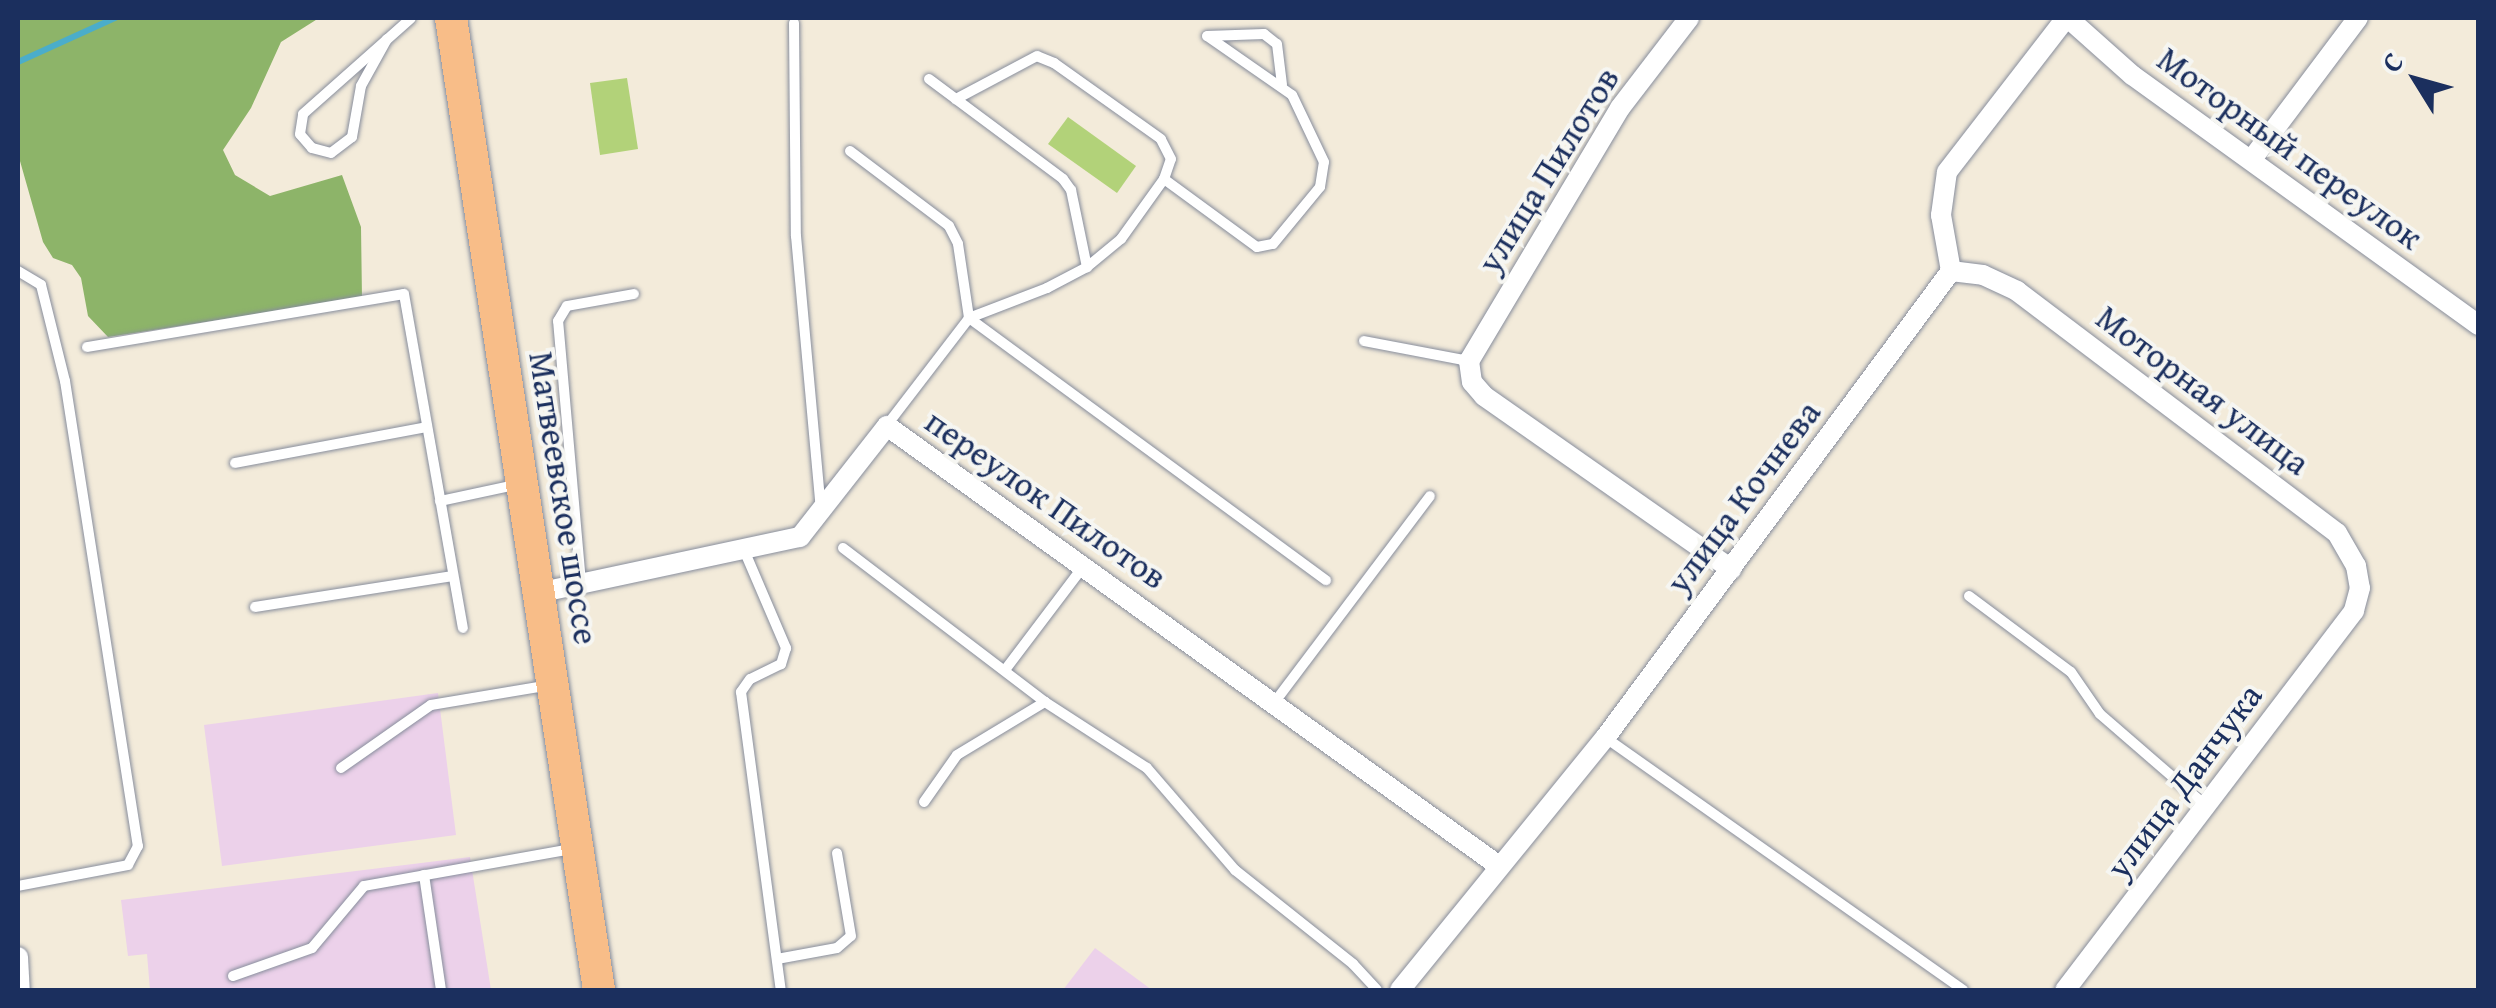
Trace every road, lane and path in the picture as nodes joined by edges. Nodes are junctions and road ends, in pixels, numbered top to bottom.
1 (411, 18) edge
2 (451, 18) edge
3 (1688, 18) edge
4 (2067, 18) edge
5 (2358, 18) edge
6 (794, 23) dead end
7 (387, 39) junction
8 (930, 79) dead end
9 (1282, 86) junction
10 (956, 98) junction
11 (850, 151) dead end
12 (2252, 159) junction
13 (1164, 179) junction
14 (1088, 267) junction
15 (18, 271) edge
16 (1952, 272) junction
17 (634, 294) dead end
18 (969, 318) junction
19 (2478, 325) edge
20 (1364, 340) dead end
21 (87, 347) dead end
22 (1469, 361) junction
23 (887, 426) junction
24 (427, 428) junction
25 (235, 462) dead end
26 (521, 483) junction
27 (1430, 496) dead end
28 (440, 501) junction
29 (821, 510) junction
30 (843, 548) dead end
31 (743, 549) junction
32 (1084, 566) junction
33 (1731, 569) junction
34 (454, 576) junction
35 (1326, 580) dead end
36 (581, 584) junction
37 (538, 594) junction
38 (1969, 596) dead end
39 (255, 607) dead end
40 (2354, 612) joint
41 (463, 628) dead end
42 (1005, 670) junction
43 (551, 685) junction
44 (1045, 702) junction
45 (1274, 703) junction
46 (1605, 738) junction
47 (341, 768) dead end
48 (924, 802) dead end
49 (2206, 806) junction
50 (576, 848) junction
51 (837, 853) dead end
52 (1499, 866) junction
53 (424, 875) junction
54 (18, 886) edge
55 (18, 957) edge
56 (776, 959) junction
57 (232, 976) dead end
58 (20, 990) edge
59 (441, 990) edge
60 (598, 990) edge
61 (781, 990) edge
62 (1377, 990) edge
63 (1400, 990) edge
64 (1962, 990) edge
65 (2065, 990) edge

1 - 7 lane
2 - 26 main road, Матвеевское шоссе
3 - 22 street, улица Пилотов
4 - 12 street, Моторный переулок
4 - 16 street
5 - 12 street
6 - 29 lane
7 - 7 lane
8 - 10 lane
9 - 9 lane
9 - 13 lane
10 - 13 lane
10 - 14 lane
11 - 18 lane
12 - 19 street, Моторный переулок
13 - 14 lane
14 - 18 lane
15 - 54 lane
16 - 33 street, улица Кочнева
16 - 40 street, Моторная улица
17 - 36 lane
18 - 23 lane
18 - 35 lane
20 - 22 lane
21 - 24 lane
22 - 33 street
23 - 29 street, переулок Пилотов
23 - 32 street, переулок Пилотов
24 - 25 lane
24 - 28 lane
26 - 28 lane
26 - 37 main road, Матвеевское шоссе
27 - 45 lane
28 - 34 lane
29 - 31 street, переулок Пилотов
30 - 42 lane
31 - 36 street, переулок Пилотов
31 - 56 lane
32 - 42 lane
32 - 45 street, переулок Пилотов
33 - 46 street, улица Кочнева
34 - 39 lane
34 - 41 lane
36 - 37 street, переулок Пилотов
37 - 43 main road, Матвеевское шоссе
38 - 49 lane
40 - 49 street, улица Данчука
42 - 44 lane
43 - 47 lane
43 - 50 main road, Матвеевское шоссе
44 - 48 lane
44 - 62 lane
45 - 52 street, переулок Пилотов
46 - 52 street, улица Кочнева
46 - 64 lane
49 - 65 street, улица Данчука
50 - 53 lane
50 - 60 main road, Матвеевское шоссе
51 - 56 lane
52 - 63 street, улица Кочнева
53 - 57 lane
53 - 59 lane
55 - 58 street
56 - 61 lane

